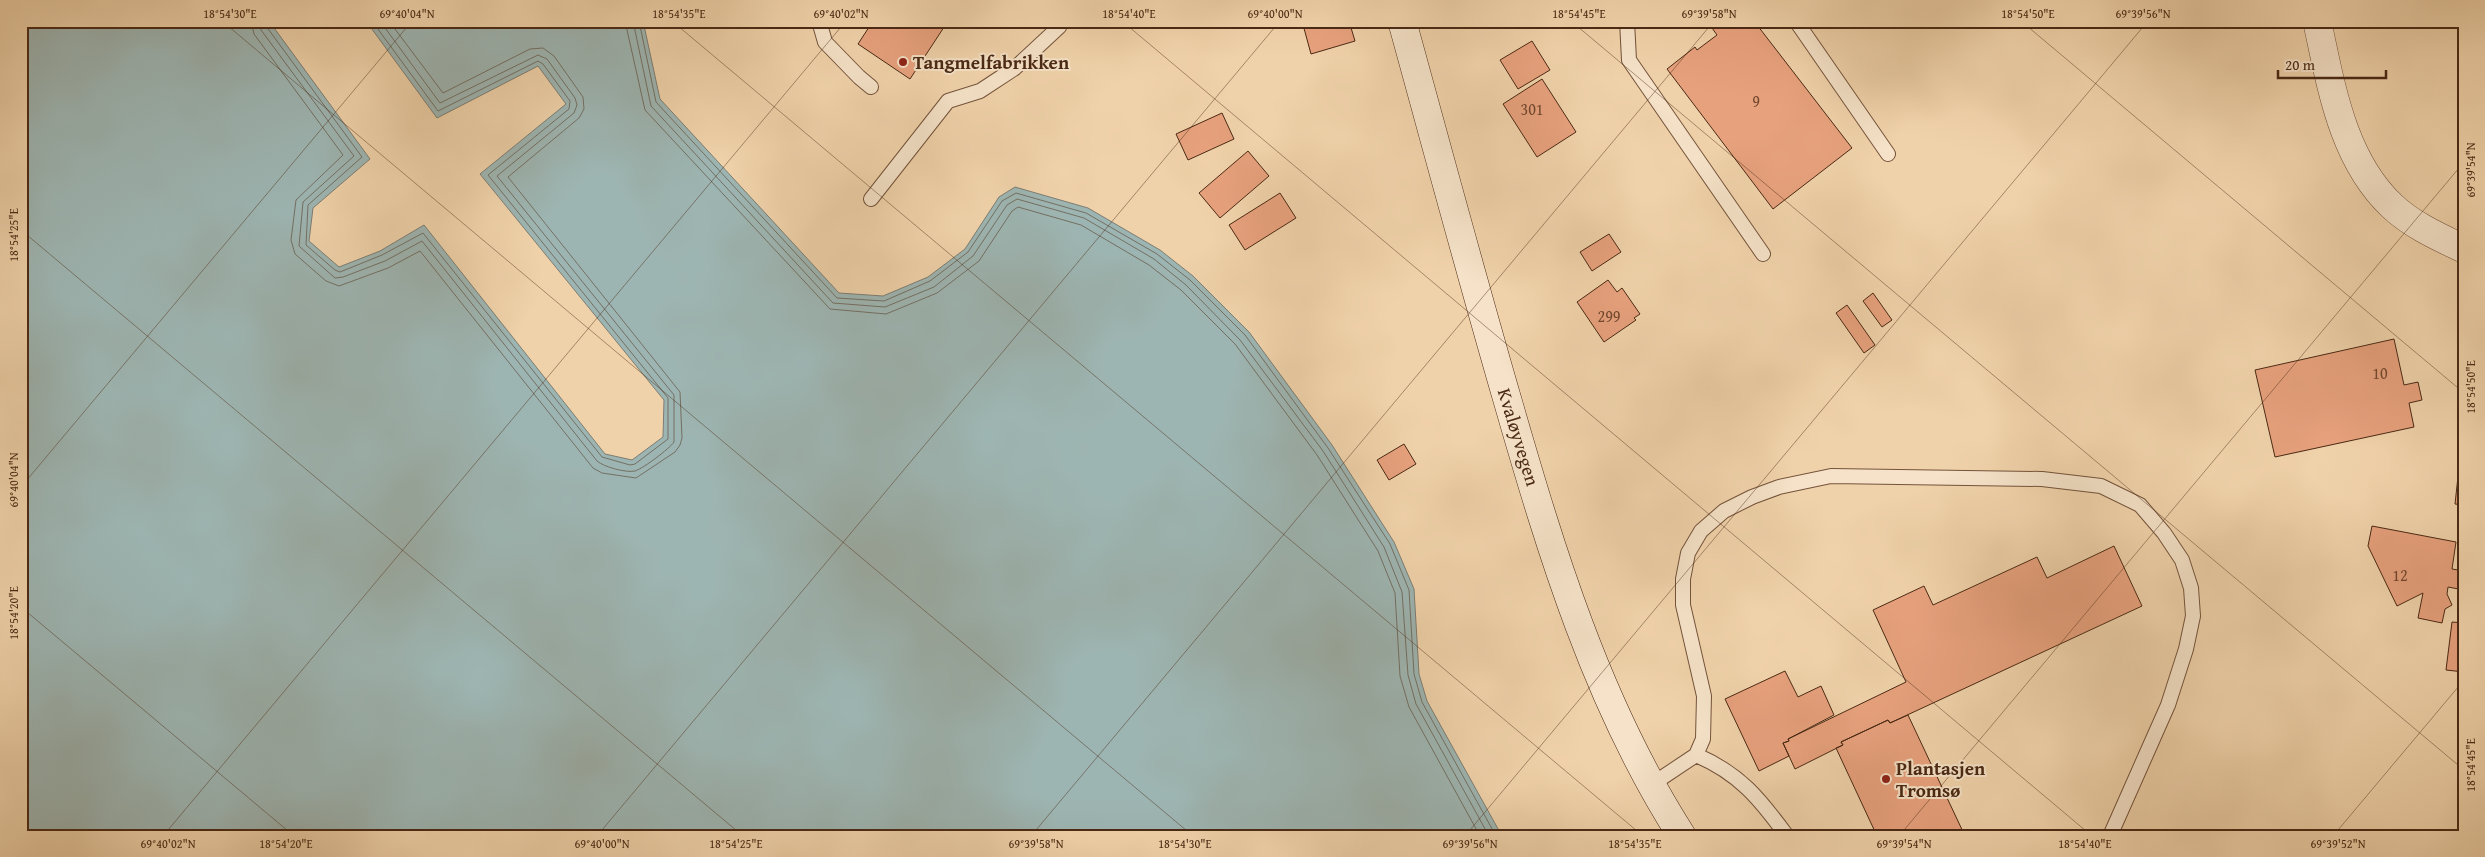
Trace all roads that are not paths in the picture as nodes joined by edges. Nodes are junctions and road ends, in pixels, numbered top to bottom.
1 (819, 21) edge
2 (1062, 21) edge
3 (1402, 21) edge
4 (1627, 21) edge
5 (1796, 21) edge
6 (2316, 21) edge
7 (872, 87) dead end
8 (1888, 154) dead end
9 (871, 199) dead end
10 (2464, 249) edge
11 (1763, 254) dead end
12 (1696, 755) junction
13 (1651, 785) junction
14 (1682, 836) edge
15 (1787, 836) edge
16 (2110, 836) edge

1 - 7 lane
2 - 9 lane
3 - 13 street, Kvaløyvegen
4 - 11 lane
5 - 8 lane
6 - 10 street
12 - 13 lane
12 - 15 lane
12 - 16 lane
13 - 14 street, Kvaløyvegen

